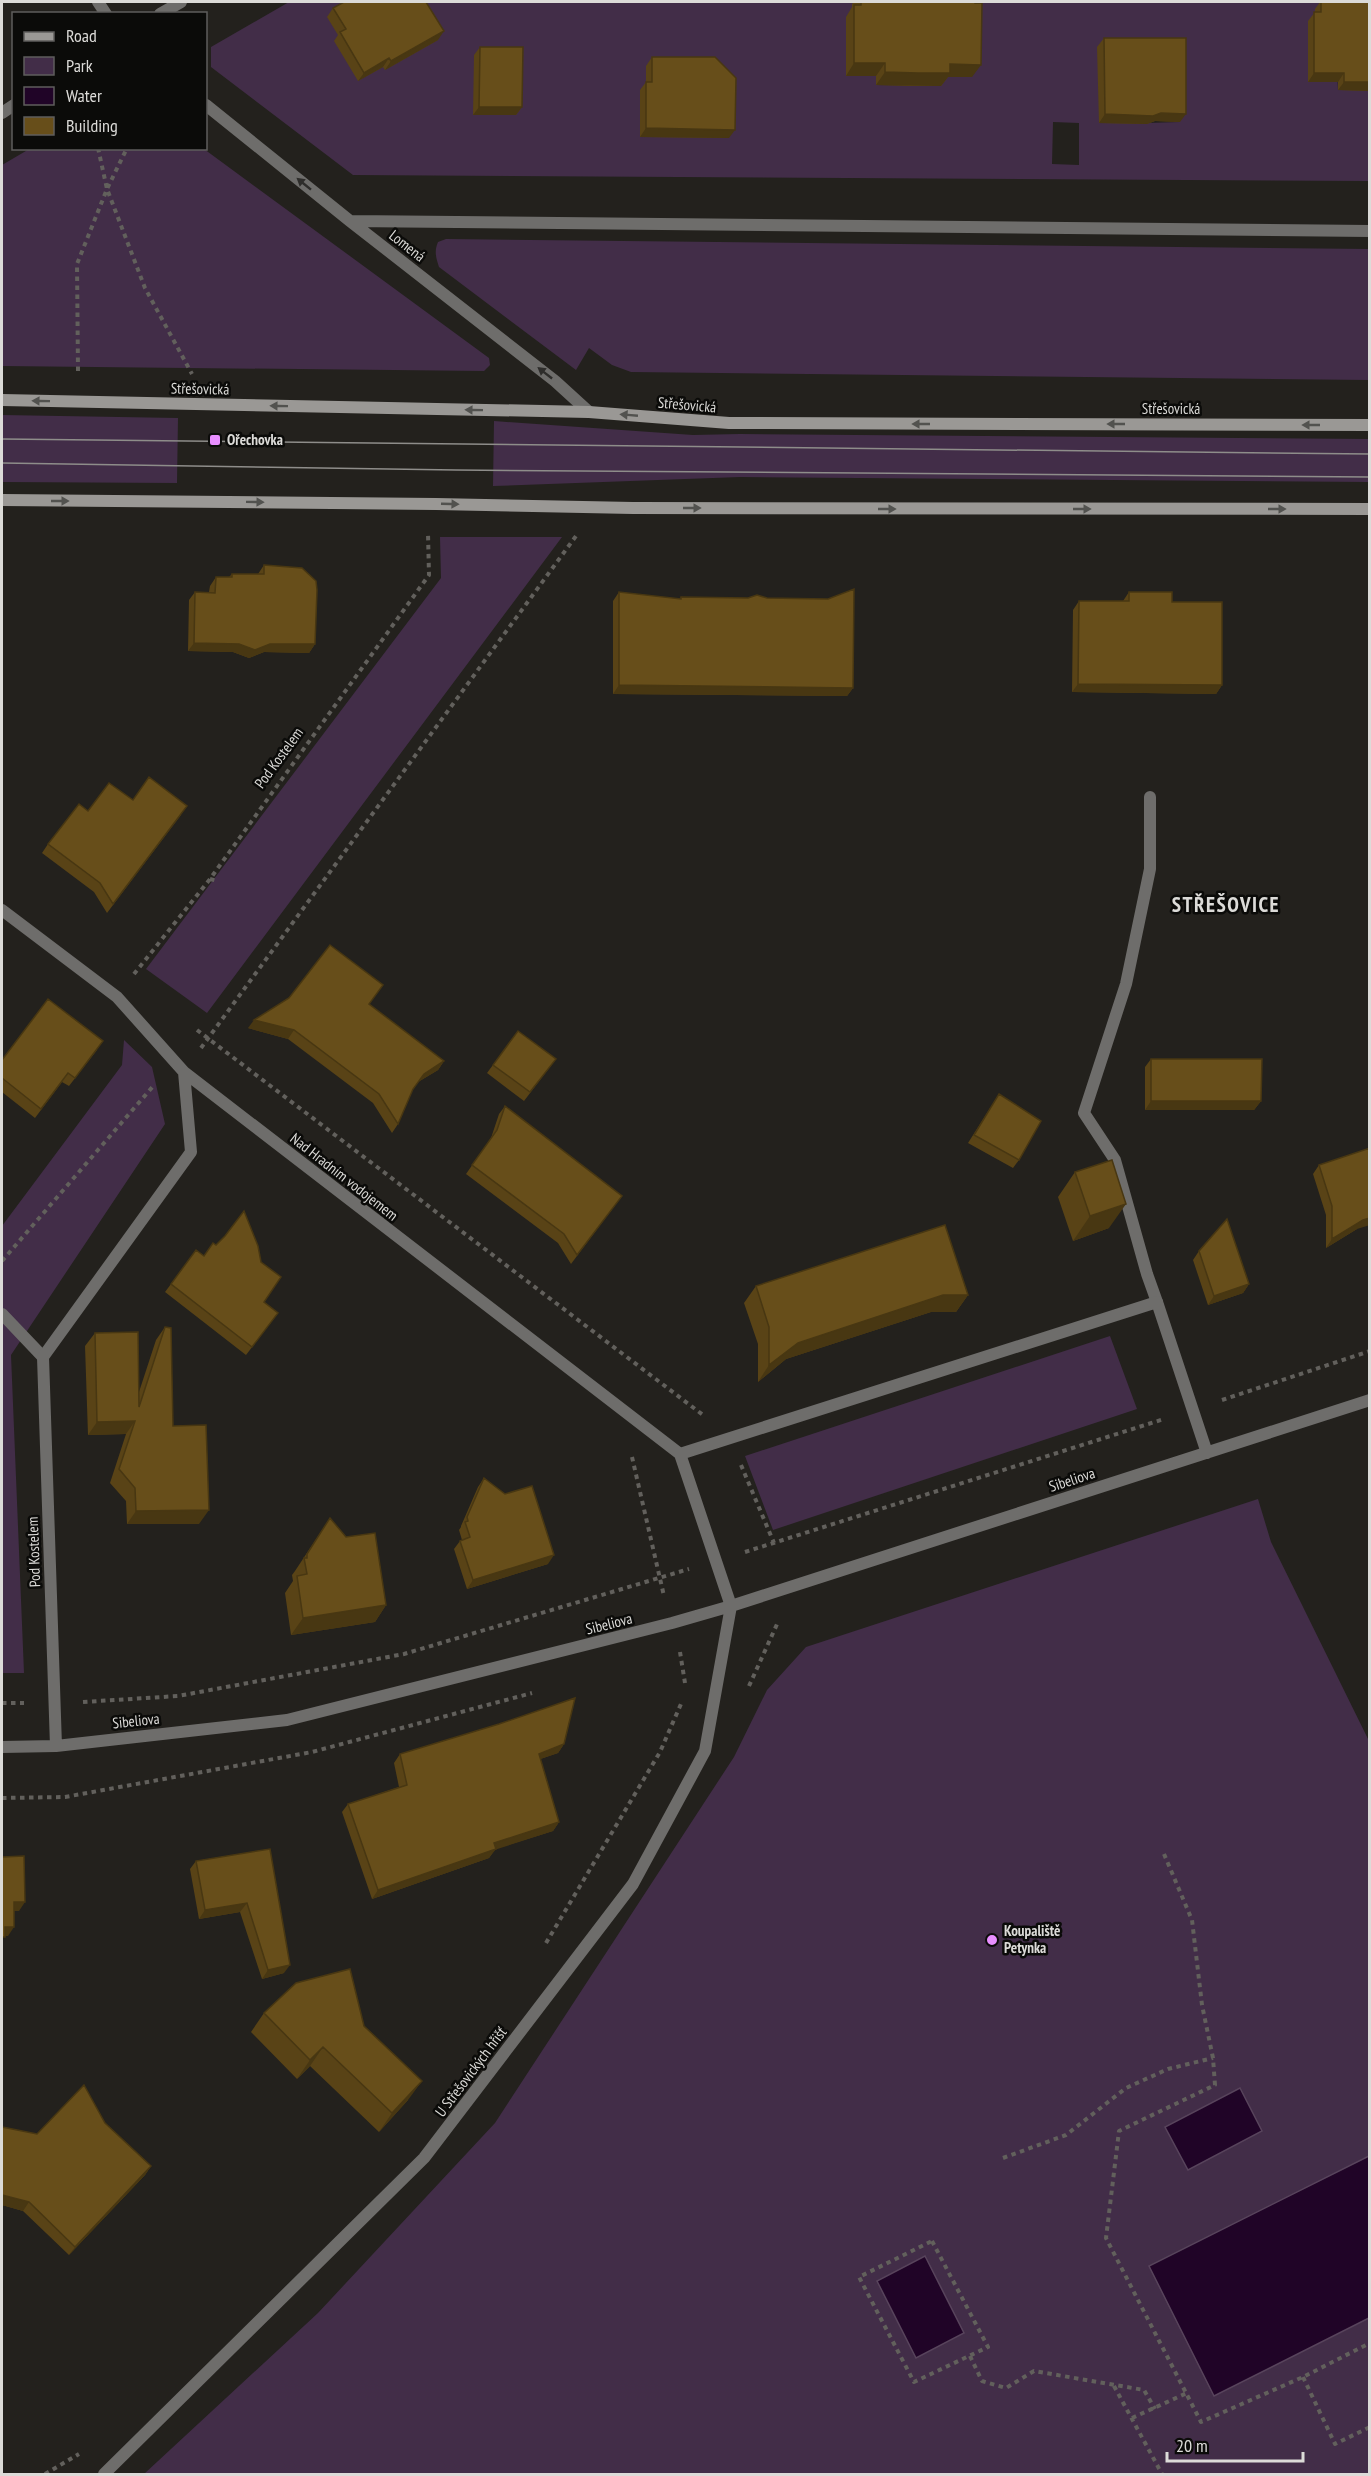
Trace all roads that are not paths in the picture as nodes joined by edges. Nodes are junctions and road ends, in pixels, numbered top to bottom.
1 (181, 2) edge
2 (164, 12) edge
3 (207, 106) edge
4 (350, 221) junction
5 (1370, 231) edge
6 (2, 400) edge
7 (589, 412) junction
8 (1370, 425) edge
9 (2, 500) edge
10 (1370, 509) edge
11 (1150, 797) dead end
12 (2, 910) edge
13 (184, 1072) junction
14 (1157, 1302) junction
15 (2, 1314) edge
16 (43, 1357) junction
17 (1370, 1400) edge
18 (1207, 1453) junction
19 (680, 1454) junction
20 (731, 1606) junction
21 (56, 1746) junction
22 (2, 1747) edge
23 (104, 2475) edge

1 - 2 street
4 -> 3 street, Lomená
4 - 5 street
7 -> 4 street, Lomená
7 -> 6 street, Střešovická
8 -> 7 street, Střešovická
9 -> 10 street
11 - 14 street
12 - 13 street, Nad Hradním vodojemem
13 - 16 street
13 - 19 street, Nad Hradním vodojemem
14 - 18 street
14 - 19 street
15 - 16 street
16 - 21 street, Pod Kostelem
17 - 18 street, Sibeliova
18 - 20 street, Sibeliova
19 - 20 street
20 - 21 street, Sibeliova
20 - 23 street, U Střešovických hřišť
21 - 22 street, Sibeliova

